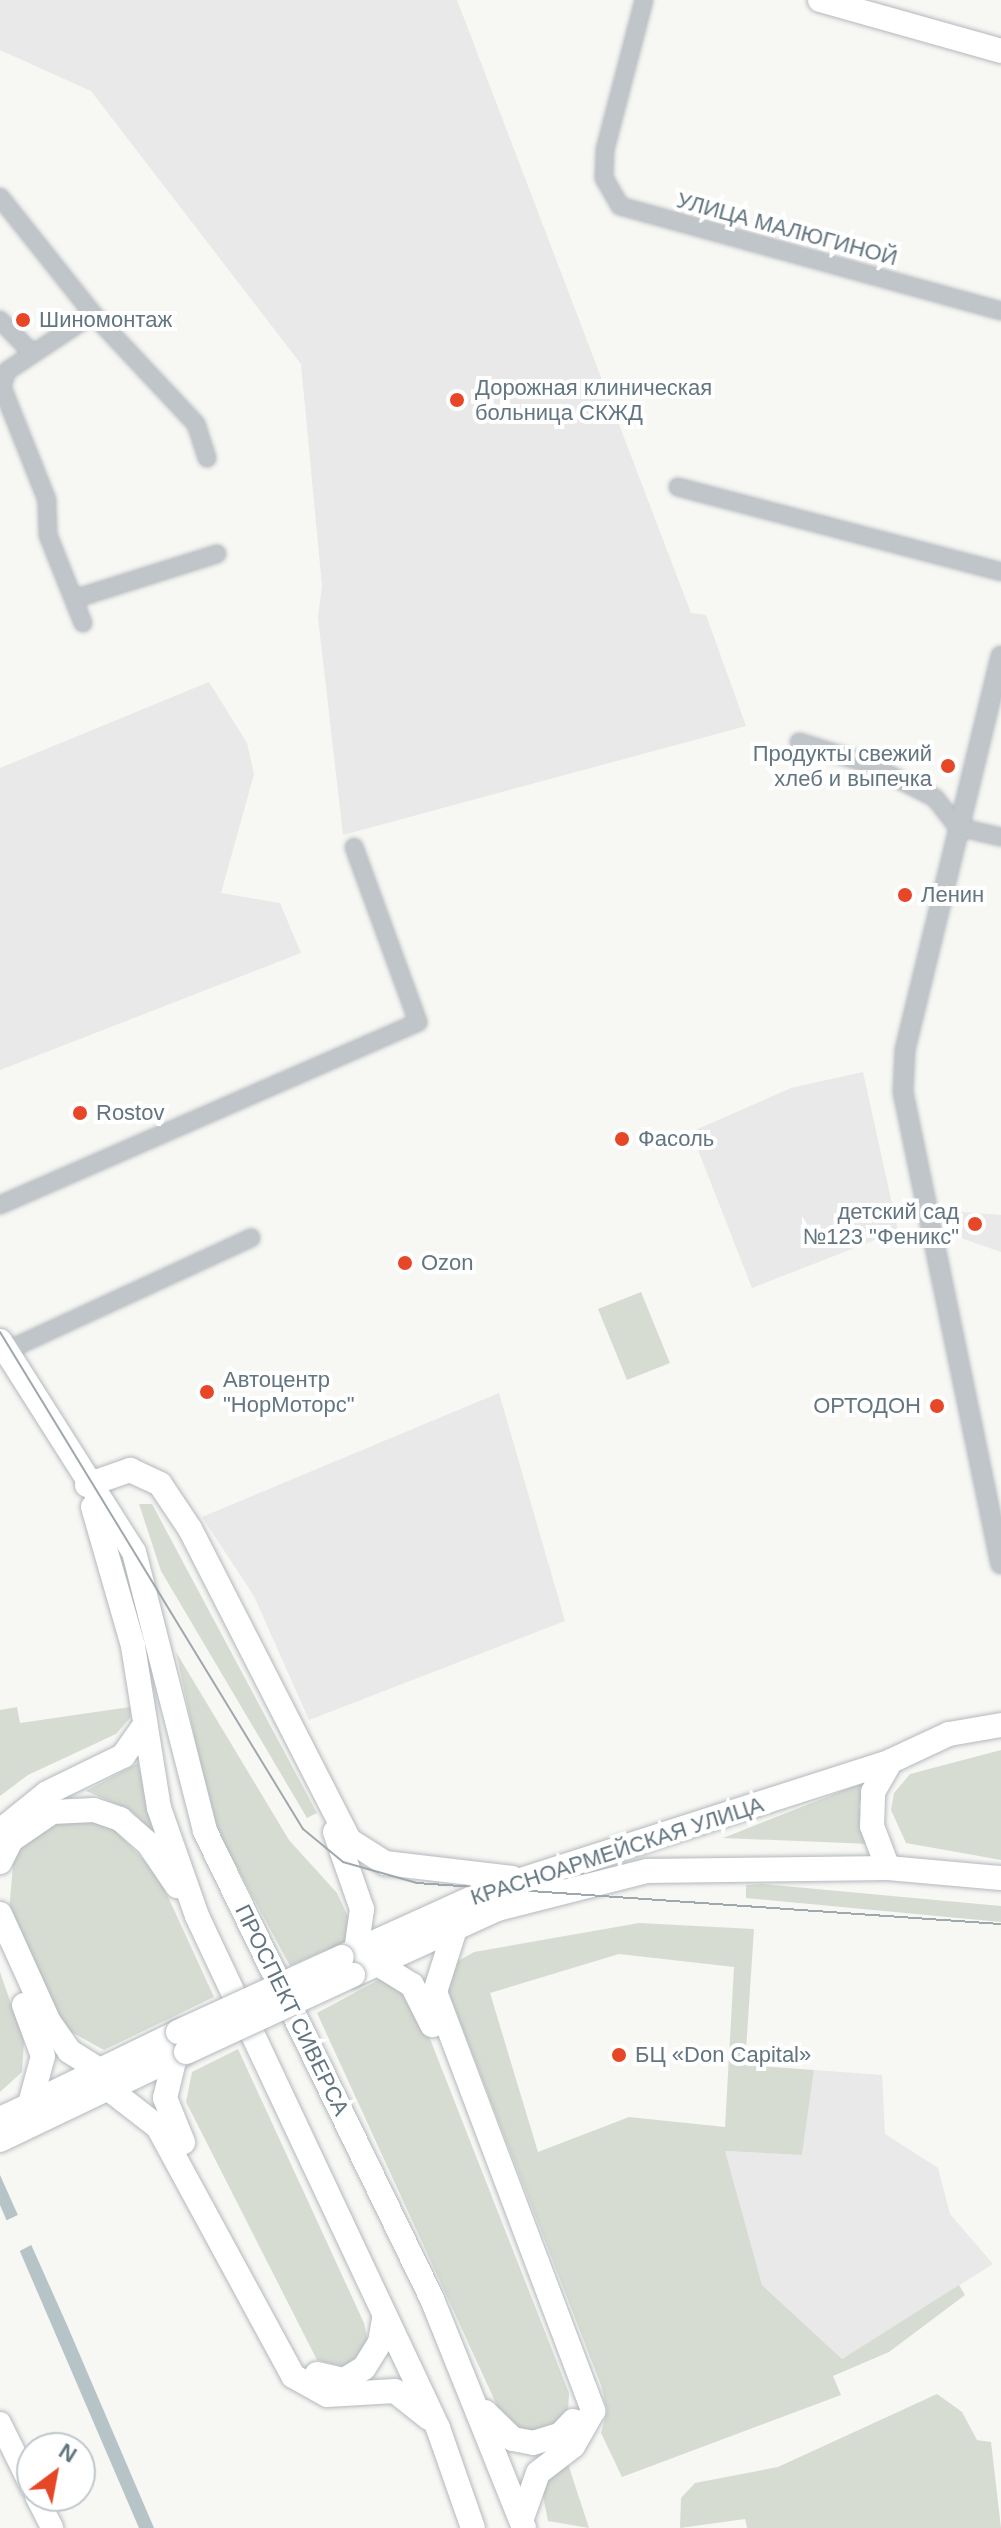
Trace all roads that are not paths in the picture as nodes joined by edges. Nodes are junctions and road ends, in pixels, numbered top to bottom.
1 (644, 0) edge
2 (820, 0) edge
3 (1001, 51) edge
4 (0, 197) edge
5 (1001, 311) edge
6 (93, 314) junction
7 (0, 320) edge
8 (32, 353) junction
9 (207, 458) dead end
10 (678, 487) dead end
11 (217, 554) dead end
12 (1001, 572) edge
13 (74, 599) junction
14 (83, 623) dead end
15 (1001, 656) edge
16 (799, 742) dead end
17 (958, 827) junction
18 (1001, 837) edge
19 (354, 847) dead end
20 (0, 1205) edge
21 (251, 1238) dead end
22 (3, 1346) edge
23 (87, 1485) junction
24 (175, 1507) junction
25 (1001, 1564) edge
26 (145, 1724) junction
27 (1001, 1725) edge
28 (891, 1761) junction
29 (0, 1831) edge
30 (0, 1862) edge
31 (888, 1868) junction
32 (1001, 1878) edge
33 (523, 1879) junction
34 (0, 1914) edge
35 (197, 1916) junction
36 (455, 1929) junction
37 (0, 1953) edge
38 (350, 1961) junction
39 (378, 1964) junction
40 (180, 2047) junction
41 (104, 2080) junction
42 (17, 2116) edge
43 (0, 2141) edge
44 (385, 2315) junction
45 (476, 2402) junction
46 (0, 2423) edge
47 (438, 2428) junction
48 (16, 2456) edge
49 (523, 2523) edge
50 (473, 2528) edge

1 - 5 street, УЛИЦА МАЛЮГИНОЙ
2 - 3 main road
4 - 6 street
6 - 8 street
6 - 9 street
7 - 8 street
8 - 13 street
10 - 12 street
11 - 13 street
13 - 14 street
15 - 17 street
16 - 17 street
17 - 18 street
17 - 25 street
19 - 20 street
21 - 22 street
22 - 23 main road, ПРОСПЕКТ СИВЕРСА
23 - 24 main road
23 - 26 main road, ПРОСПЕКТ СИВЕРСА
23 - 45 main road, ПРОСПЕКТ СИВЕРСА
24 - 33 main road
24 - 38 main road
26 - 29 main road
26 - 35 main road, ПРОСПЕКТ СИВЕРСА
27 - 28 main road, КРАСНОАРМЕЙСКАЯ УЛИЦА
28 - 31 main road
28 - 33 main road, КРАСНОАРМЕЙСКАЯ УЛИЦА
30 - 35 main road
31 - 32 main road, КРАСНОАРМЕЙСКАЯ УЛИЦА
31 - 36 main road, КРАСНОАРМЕЙСКАЯ УЛИЦА
33 - 38 main road, КРАСНОАРМЕЙСКАЯ УЛИЦА
34 - 41 main road
35 - 44 main road, ПРОСПЕКТ СИВЕРСА
36 - 39 main road, КРАСНОАРМЕЙСКАЯ УЛИЦА
36 - 49 main road
37 - 42 main road
38 - 39 main road, КРАСНОАРМЕЙСКАЯ УЛИЦА
38 - 40 main road, КРАСНОАРМЕЙСКАЯ УЛИЦА, bridge
39 - 45 main road
40 - 41 main road, КРАСНОАРМЕЙСКАЯ УЛИЦА
40 - 44 main road
41 - 42 main road, КРАСНОАРМЕЙСКАЯ УЛИЦА
41 - 47 main road
42 - 43 main road, КРАСНОАРМЕЙСКАЯ УЛИЦА
44 - 47 main road, ПРОСПЕКТ СИВЕРСА
45 - 49 main road, ПРОСПЕКТ СИВЕРСА
46 - 48 main road
47 - 50 main road, ПРОСПЕКТ СИВЕРСА

